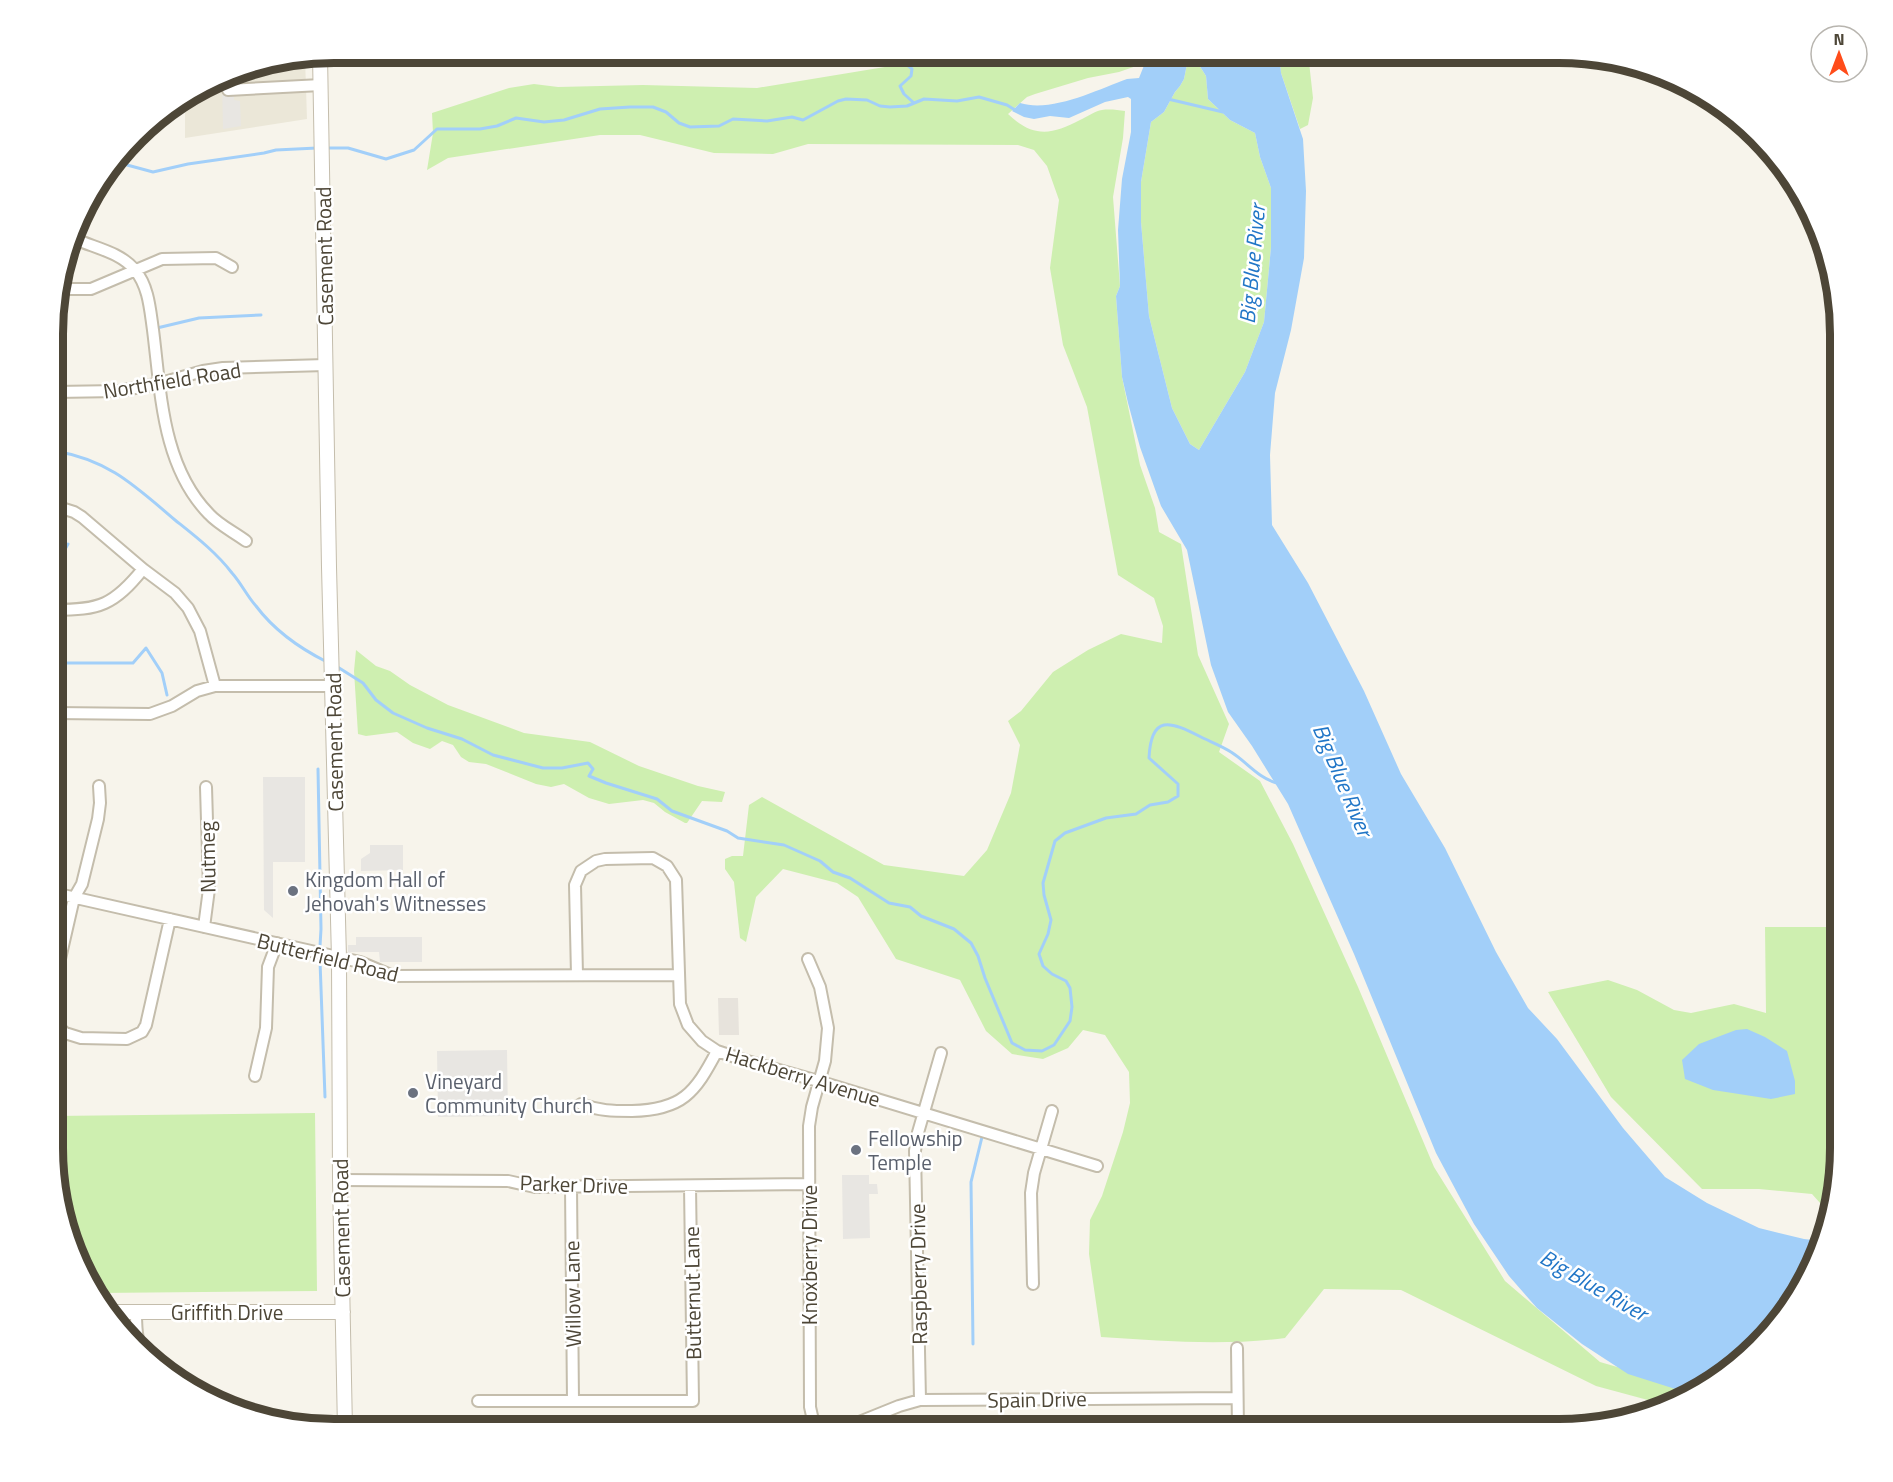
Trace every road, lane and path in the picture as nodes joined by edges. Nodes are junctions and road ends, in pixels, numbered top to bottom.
1 (320, 64) edge
2 (321, 85) junction
3 (228, 90) dead end
4 (80, 241) edge
5 (232, 267) dead end
6 (134, 270) junction
7 (67, 289) edge
8 (326, 365) junction
9 (161, 383) junction
10 (63, 392) edge
11 (63, 509) edge
12 (246, 541) dead end
13 (143, 569) junction
14 (63, 610) edge
15 (332, 680) junction
16 (215, 686) junction
17 (63, 713) edge
18 (99, 786) dead end
19 (206, 787) dead end
20 (63, 895) edge
21 (74, 898) junction
22 (170, 919) junction
23 (204, 927) junction
24 (277, 943) junction
25 (63, 946) edge
26 (339, 957) junction
27 (808, 959) dead end
28 (577, 975) junction
29 (679, 975) junction
30 (63, 1032) edge
31 (717, 1051) junction
32 (940, 1053) dead end
33 (255, 1076) dead end
34 (818, 1080) junction
35 (581, 1104) dead end
36 (1052, 1111) dead end
37 (923, 1113) junction
38 (1041, 1149) junction
39 (1098, 1166) dead end
40 (340, 1180) junction
41 (808, 1184) junction
42 (690, 1186) junction
43 (571, 1187) junction
44 (1033, 1284) dead end
45 (118, 1312) edge
46 (136, 1312) junction
47 (343, 1312) junction
48 (136, 1334) edge
49 (1237, 1348) dead end
50 (1237, 1398) junction
51 (920, 1400) junction
52 (478, 1401) dead end
53 (573, 1401) junction
54 (345, 1419) edge
55 (813, 1419) edge
56 (867, 1419) edge
57 (1238, 1419) edge

1 - 2 street, Casement Road
2 - 3 street
2 - 8 street, Casement Road
4 - 6 street
5 - 6 street
6 - 7 street
6 - 9 street
8 - 9 street, Northfield Road
8 - 15 street, Casement Road
9 - 10 street, Northfield Road
9 - 12 street
11 - 13 street
13 - 14 street
13 - 16 street
15 - 16 street
15 - 26 street, Casement Road
16 - 17 street
18 - 21 street
19 - 23 street, Nutmeg
20 - 21 street, Butterfield Road
21 - 22 street, Butterfield Road
21 - 25 street
22 - 23 street, Butterfield Road
22 - 30 street
23 - 24 street, Butterfield Road
24 - 26 street, Butterfield Road
24 - 33 street
26 - 28 street, Butterfield Road
26 - 40 street, Casement Road
27 - 34 street, Knoxberry Drive
28 - 29 street, Butterfield Road
28 - 29 street, Hackberry Avenue
29 - 31 street, Hackberry Avenue
31 - 34 street, Hackberry Avenue
31 - 35 street
32 - 37 street, Raspberry Drive
34 - 37 street, Hackberry Avenue
34 - 41 street, Knoxberry Drive
36 - 38 street
37 - 38 street, Hackberry Avenue
37 - 51 street, Raspberry Drive
38 - 39 street, Hackberry Avenue
38 - 44 street
40 - 43 street, Parker Drive
40 - 47 street, Casement Road
41 - 42 street, Parker Drive
41 - 55 street, Knoxberry Drive
42 - 43 street, Parker Drive
42 - 53 street, Butternut Lane
43 - 53 street, Willow Lane
45 - 46 street, Griffith Drive
46 - 47 street, Griffith Drive
46 - 48 street
47 - 54 street, Casement Road
49 - 50 street
50 - 51 street, Spain Drive
50 - 57 street
51 - 56 street, Spain Drive
52 - 53 street

